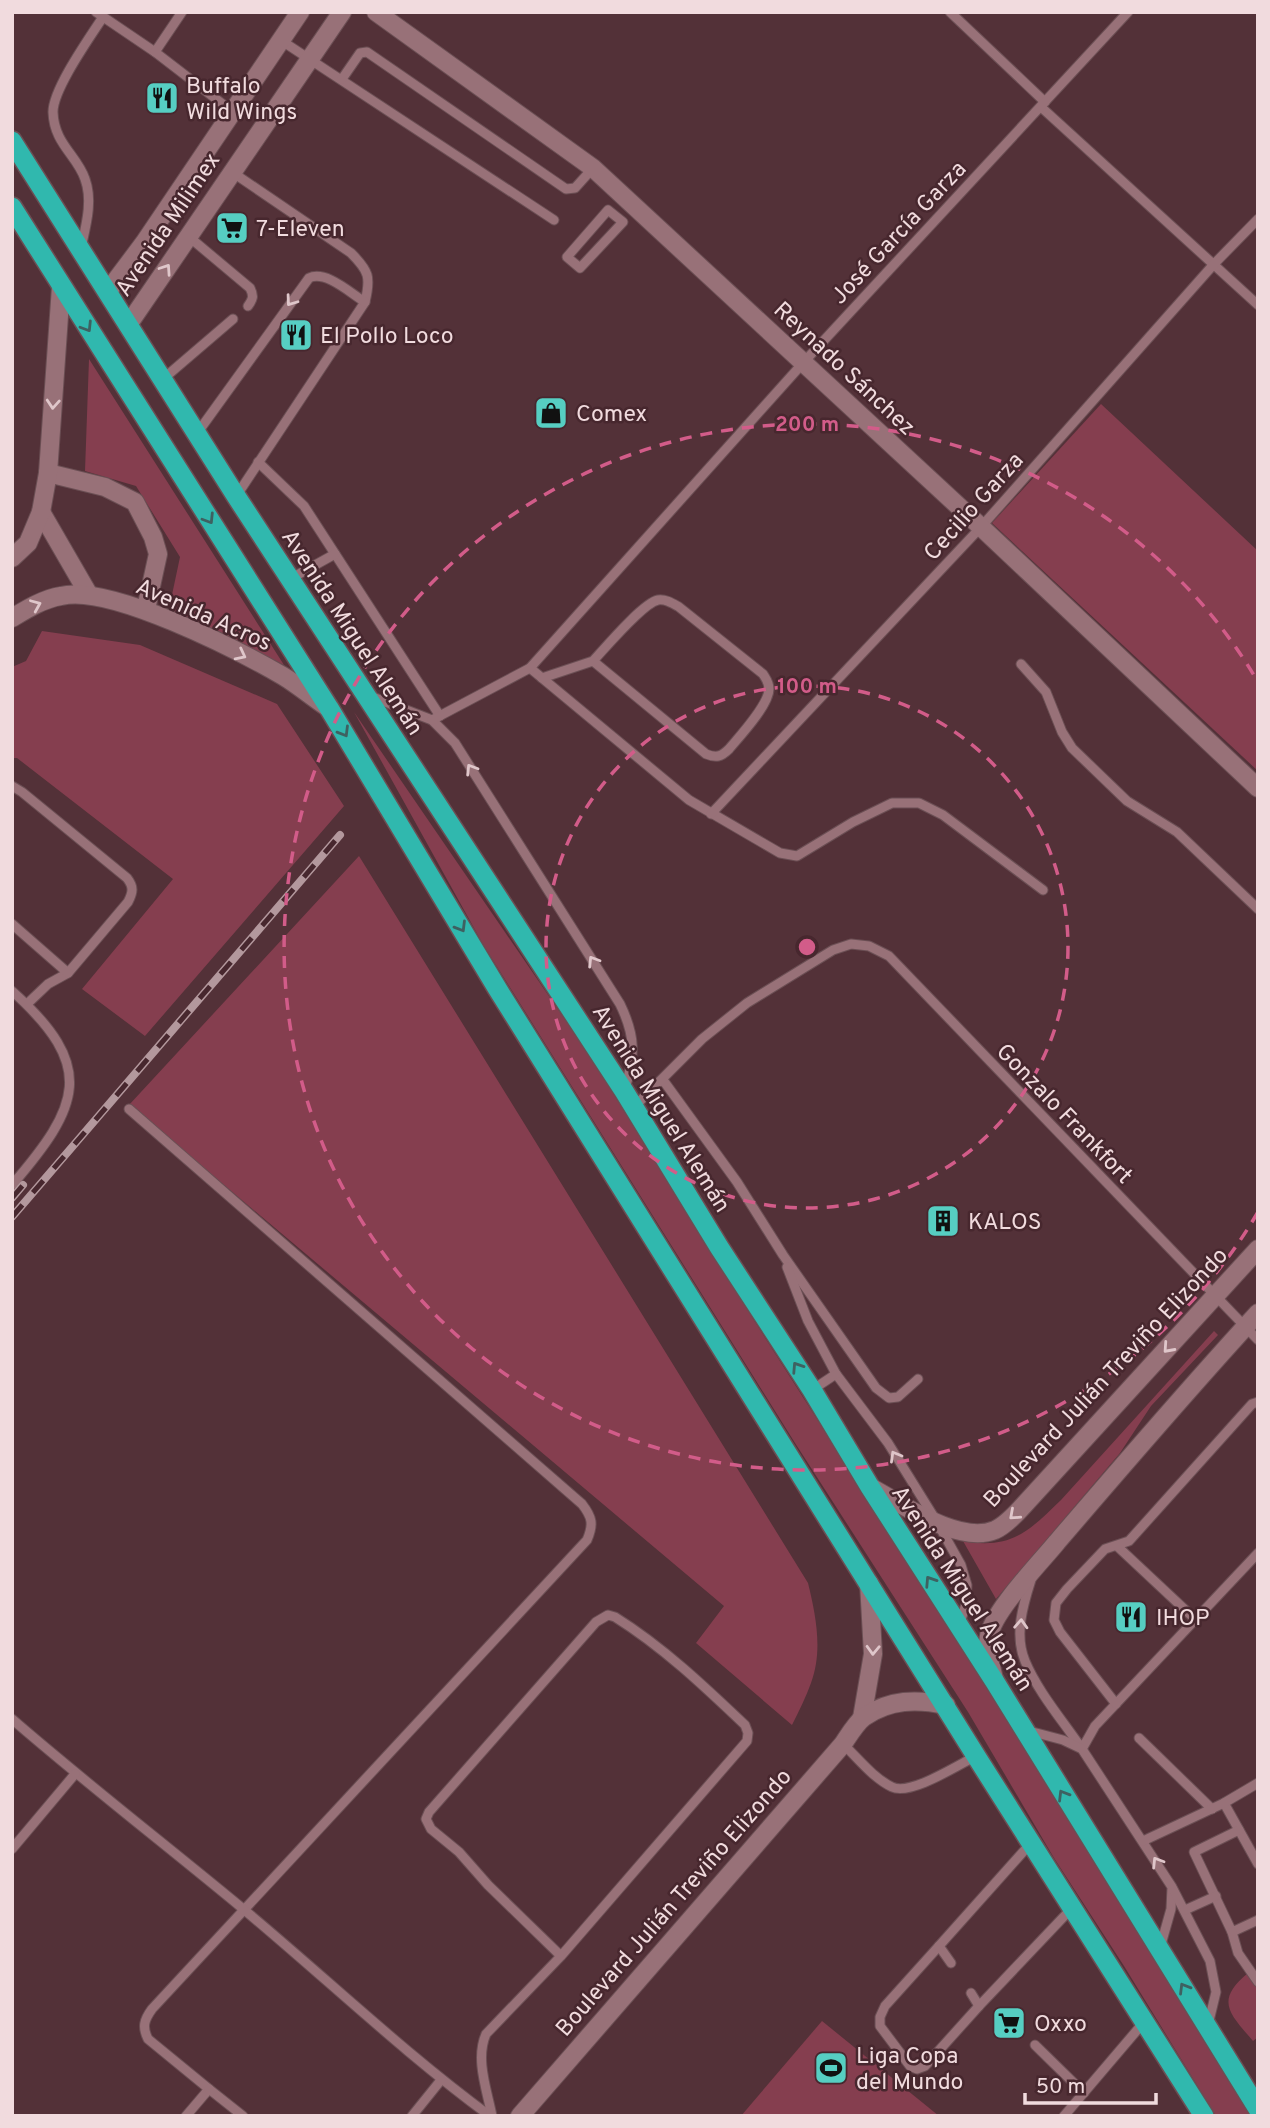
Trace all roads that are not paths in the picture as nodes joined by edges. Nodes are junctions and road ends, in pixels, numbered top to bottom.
1 (182, 12) edge
2 (300, 12) edge
3 (342, 12) edge
4 (376, 12) edge
5 (950, 12) edge
6 (1128, 12) edge
7 (99, 15) edge
8 (282, 41) junction
9 (155, 52) junction
10 (310, 58) junction
11 (342, 79) junction
12 (1043, 104) junction
13 (233, 112) junction
14 (12, 141) edge
15 (593, 168) junction
16 (232, 172) junction
17 (630, 203) junction
18 (12, 207) edge
19 (616, 216) junction
20 (1258, 219) edge
21 (554, 220) dead end
22 (188, 236) junction
23 (81, 249) junction
24 (1214, 264) junction
25 (61, 287) junction
26 (108, 292) junction
27 (365, 302) junction
28 (1258, 305) edge
29 (248, 306) dead end
30 (233, 319) dead end
31 (128, 325) junction
32 (803, 363) junction
33 (162, 380) junction
34 (196, 435) junction
35 (258, 462) junction
36 (48, 473) junction
37 (236, 496) junction
38 (41, 512) junction
39 (981, 527) junction
40 (335, 554) junction
41 (12, 558) edge
42 (290, 579) junction
43 (89, 595) junction
44 (146, 609) junction
45 (12, 618) edge
46 (593, 661) junction
47 (1021, 664) dead end
48 (530, 668) junction
49 (542, 678) junction
50 (364, 694) junction
51 (329, 708) junction
52 (436, 718) junction
53 (12, 786) edge
54 (1258, 788) edge
55 (711, 814) junction
56 (1043, 890) dead end
57 (1258, 909) edge
58 (12, 924) edge
59 (68, 973) junction
60 (12, 991) edge
61 (27, 1004) junction
62 (663, 1080) junction
63 (629, 1099) junction
64 (129, 1109) dead end
65 (12, 1185) edge
66 (1258, 1249) edge
67 (783, 1255) junction
68 (1258, 1261) edge
69 (1217, 1300) junction
70 (1258, 1313) edge
71 (1246, 1329) edge
72 (836, 1374) junction
73 (918, 1379) dead end
74 (812, 1390) junction
75 (1258, 1402) edge
76 (870, 1487) junction
77 (937, 1522) junction
78 (1117, 1546) junction
79 (1258, 1553) edge
80 (1035, 1568) junction
81 (869, 1582) junction
82 (1196, 1620) junction
83 (959, 1626) junction
84 (995, 1682) junction
85 (1116, 1704) junction
86 (946, 1705) junction
87 (862, 1718) junction
88 (12, 1719) edge
89 (1024, 1730) junction
90 (1139, 1738) dead end
91 (843, 1744) junction
92 (1082, 1749) junction
93 (976, 1756) junction
94 (75, 1774) junction
95 (1258, 1783) edge
96 (1224, 1803) junction
97 (1212, 1809) junction
98 (1239, 1830) junction
99 (1143, 1841) junction
100 (1031, 1843) junction
101 (12, 1849) edge
102 (1258, 1864) edge
103 (1172, 1887) junction
104 (1216, 1896) junction
105 (243, 1908) junction
106 (1072, 1908) junction
107 (1185, 1910) junction
108 (1258, 1920) edge
109 (1232, 1931) junction
110 (939, 1946) junction
111 (1160, 1949) junction
112 (561, 1956) junction
113 (951, 1963) dead end
114 (1258, 1983) edge
115 (971, 1993) dead end
116 (979, 2006) junction
117 (1145, 2021) junction
118 (1208, 2027) junction
119 (1035, 2045) dead end
120 (441, 2080) junction
121 (209, 2089) junction
122 (1084, 2093) junction
123 (1258, 2109) edge
124 (186, 2116) edge
125 (243, 2116) edge
126 (412, 2116) edge
127 (491, 2116) edge
128 (520, 2116) edge
129 (1064, 2116) edge
130 (1204, 2116) edge

1 - 9 lane
2 - 8 street, Avenida Milimex
3 - 10 street, Avenida Milimex
4 - 15 street, Reynado Sánchez
5 - 12 lane
6 - 12 lane, José García Garza
7 - 9 lane
7 - 23 lane
8 - 10 lane
8 - 13 street, Avenida Milimex
9 - 13 lane
10 - 11 lane
10 - 16 street, Avenida Milimex
11 - 15 lane
11 - 21 lane
12 - 24 lane
12 - 32 lane, José García Garza
13 - 26 street, Avenida Milimex
14 - 23 highway, Avenida Miguel Alemán
15 - 17 street, Reynado Sánchez
16 - 22 street, Avenida Milimex
16 - 27 lane
17 - 19 lane
17 - 32 street, Reynado Sánchez
18 - 25 highway
19 - 19 lane
20 - 24 lane, Cecilio Garza
22 - 29 lane
31 -> 22 street, Avenida Milimex
23 - 26 highway, Avenida Miguel Alemán
24 - 28 lane
24 - 39 lane, Cecilio Garza
25 -> 36 street
25 -> 51 highway
26 - 31 highway, Avenida Miguel Alemán
27 -> 34 lane
27 - 35 lane
30 - 33 lane
31 - 33 highway, Avenida Miguel Alemán
32 - 39 street, Reynado Sánchez
32 - 48 lane, José García Garza
33 - 34 highway, Avenida Miguel Alemán
34 - 37 highway, Avenida Miguel Alemán
35 - 37 lane
35 - 40 lane
36 - 38 street
36 - 44 street
37 - 42 highway, Avenida Miguel Alemán
38 - 41 street
38 - 43 street
39 - 54 street, Reynado Sánchez
39 - 55 lane, Cecilio Garza
40 - 42 lane
40 - 52 lane
42 - 50 highway, Avenida Miguel Alemán
43 - 44 street, Avenida Acros
45 -> 43 street, Avenida Acros
44 -> 51 street, Avenida Acros
46 - 46 lane
46 - 49 lane
47 - 57 lane
48 - 49 lane
48 - 52 lane
49 - 55 lane
50 - 52 lane
50 - 63 highway, Avenida Miguel Alemán
51 -> 81 highway
63 -> 52 lane
53 - 59 lane
55 - 56 lane
58 - 59 lane
59 - 61 lane
60 - 61 lane
61 - 65 lane
62 - 63 lane
62 - 67 lane
62 - 69 lane, Gonzalo Frankfort
74 -> 63 highway, Avenida Miguel Alemán
64 - 105 lane
66 - 69 street, Boulevard Julián Treviño Elizondo
67 - 72 lane
67 - 73 lane
68 - 69 street
69 - 71 lane, Gonzalo Frankfort
69 -> 77 street, Boulevard Julián Treviño Elizondo
70 - 71 street
71 - 80 street
72 - 74 lane
77 -> 72 lane
74 - 76 highway, Avenida Miguel Alemán
75 - 78 lane
76 - 77 street, Boulevard Julián Treviño Elizondo
83 -> 76 highway, Avenida Miguel Alemán
77 - 83 lane
78 - 82 lane
78 - 85 lane
79 - 82 lane
80 - 84 street
92 -> 80 lane
81 - 86 highway
81 -> 87 street, Boulevard Julián Treviño Elizondo
82 - 85 lane
83 - 84 highway, Avenida Miguel Alemán
84 - 89 highway, Avenida Miguel Alemán
85 - 92 lane
86 - 87 street, Boulevard Julián Treviño Elizondo
86 - 93 highway
87 - 91 street, Boulevard Julián Treviño Elizondo
88 - 94 lane
89 - 92 lane
111 -> 89 highway, Avenida Miguel Alemán
90 - 97 lane
91 - 93 lane
91 - 128 street, Boulevard Julián Treviño Elizondo
92 - 99 lane
93 - 100 highway
94 - 101 lane
94 - 105 lane
95 - 96 lane
96 - 97 lane
96 - 98 lane
97 - 99 lane
98 - 102 lane
98 - 104 lane
103 -> 99 lane
100 - 106 highway
100 - 110 lane
103 - 107 lane
103 - 111 lane
104 - 107 lane
104 - 109 lane
105 - 120 lane
105 - 121 lane
106 - 116 lane
106 - 117 highway
107 - 118 lane
108 - 109 lane
109 - 114 lane
110 - 113 lane
110 - 116 lane
118 -> 111 highway, Avenida Miguel Alemán
112 - 112 lane
112 - 127 lane
115 - 116 lane
117 - 122 lane
117 - 130 highway
118 - 123 highway, Avenida Miguel Alemán
119 - 122 lane
120 - 126 lane
120 - 127 lane
121 - 124 lane
121 - 125 lane
122 - 129 lane

